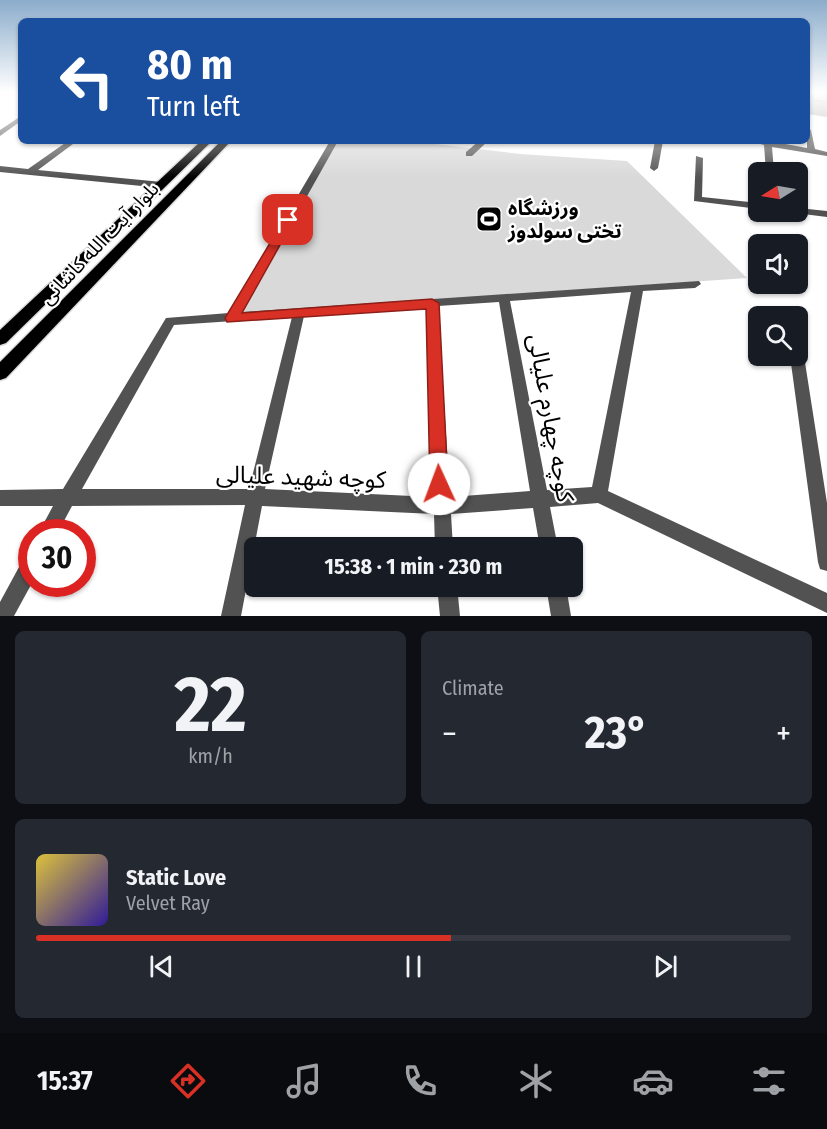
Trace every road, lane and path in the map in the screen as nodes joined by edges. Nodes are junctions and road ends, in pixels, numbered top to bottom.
1 (17, 121) edge
2 (0, 134) edge
3 (810, 143) edge
4 (69, 144) edge
5 (204, 144) edge
6 (223, 144) edge
7 (332, 144) edge
8 (481, 144) edge
9 (658, 144) edge
10 (768, 144) edge
11 (774, 144) edge
12 (812, 151) junction
13 (470, 154) dead end
14 (827, 154) edge
15 (699, 158) dead end
16 (769, 162) edge
17 (654, 168) dead end
18 (0, 169) edge
19 (30, 172) junction
20 (162, 185) junction
21 (748, 205) edge
22 (808, 212) edge
23 (827, 214) edge
24 (695, 284) dead end
25 (638, 288) junction
26 (504, 298) junction
27 (432, 303) junction
28 (299, 314) junction
29 (232, 318) junction
30 (0, 339) edge
31 (798, 366) edge
32 (0, 373) edge
33 (599, 495) junction
34 (67, 497) junction
35 (255, 497) junction
36 (0, 498) edge
37 (540, 500) junction
38 (440, 506) junction
39 (55, 519) edge
40 (443, 537) edge
41 (547, 537) edge
42 (827, 562) edge
43 (18, 589) edge
44 (448, 597) edge
45 (558, 597) edge
46 (827, 603) edge
47 (3, 616) edge
48 (231, 616) edge
49 (450, 616) edge
50 (561, 616) edge

1 - 2 street
3 - 12 street
4 - 19 street
5 - 20 main road, بلوار آیت الله کاشانی
6 - 32 main road, بلوار آیت الله کاشانی
7 - 29 street
8 - 13 street
9 - 17 street
10 - 16 street
11 - 12 street
12 - 14 street
15 - 21 street
18 - 19 street
19 - 20 street
20 - 30 main road, بلوار آیت الله کاشانی
22 - 23 street
24 - 25 street
25 - 26 street
25 - 33 street
26 - 27 street
26 - 37 street, کوچه چهارم علیالی
27 - 28 street
27 - 38 street
28 - 29 street
28 - 35 street
29 - 34 street
31 - 42 street
33 - 37 street, کوچه شهید علیالی
33 - 46 street
34 - 35 street, کوچه شهید علیالی
34 - 36 street, کوچه شهید علیالی
34 - 39 street
35 - 38 street, کوچه شهید علیالی
35 - 48 street
37 - 38 street, کوچه شهید علیالی
37 - 41 street, کوچه چهارم علیالی
38 - 40 street
43 - 47 street
44 - 49 street
45 - 50 street

